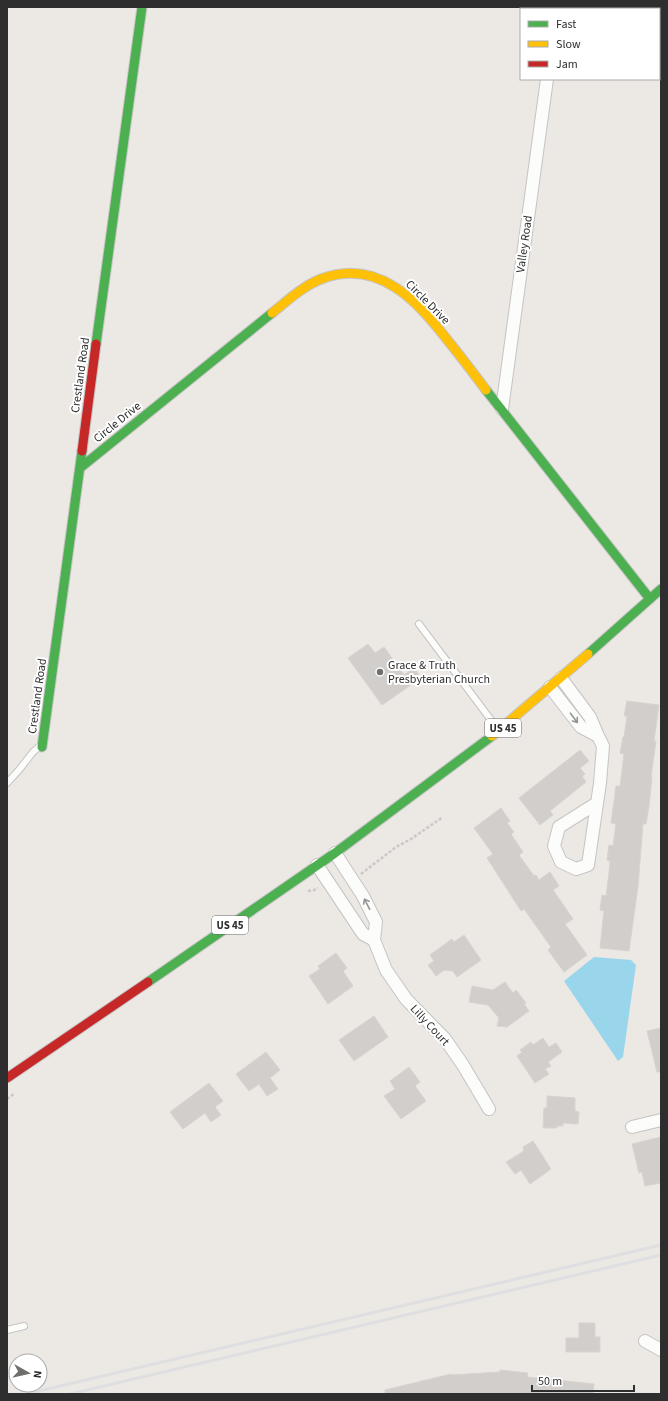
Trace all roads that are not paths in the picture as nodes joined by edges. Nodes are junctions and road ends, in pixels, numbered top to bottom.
1 (142, 7) edge
2 (547, 80) edge
3 (502, 409) junction
4 (80, 468) junction
5 (661, 589) edge
6 (650, 599) junction
7 (418, 624) dead end
8 (561, 678) junction
9 (550, 687) junction
10 (500, 731) junction
11 (598, 736) junction
12 (42, 746) joint
13 (7, 783) edge
14 (597, 803) junction
15 (335, 853) junction
16 (317, 865) junction
17 (374, 940) junction
18 (7, 1078) edge
19 (489, 1109) dead end
20 (661, 1120) edge
21 (632, 1127) dead end
22 (24, 1326) dead end
23 (7, 1330) edge
24 (645, 1341) dead end
25 (661, 1350) edge

1 - 4 street, Crestland Road
2 - 3 street, Valley Road
3 - 4 street, Circle Drive
3 - 6 street, Circle Drive
4 - 12 street, Crestland Road
5 - 6 street, US 45
6 - 8 street, US 45
7 - 10 lane
8 - 9 street, US 45
8 - 11 street
9 - 10 street, US 45
9 -> 11 street
10 - 15 street, US 45
11 - 14 street
12 - 13 lane
14 - 14 street
15 - 16 street, US 45
17 -> 15 street, Lilly Court
16 - 17 street, Lilly Court
16 - 18 street, US 45
17 - 19 street, Lilly Court
20 - 21 street
22 - 23 lane
24 - 25 street

